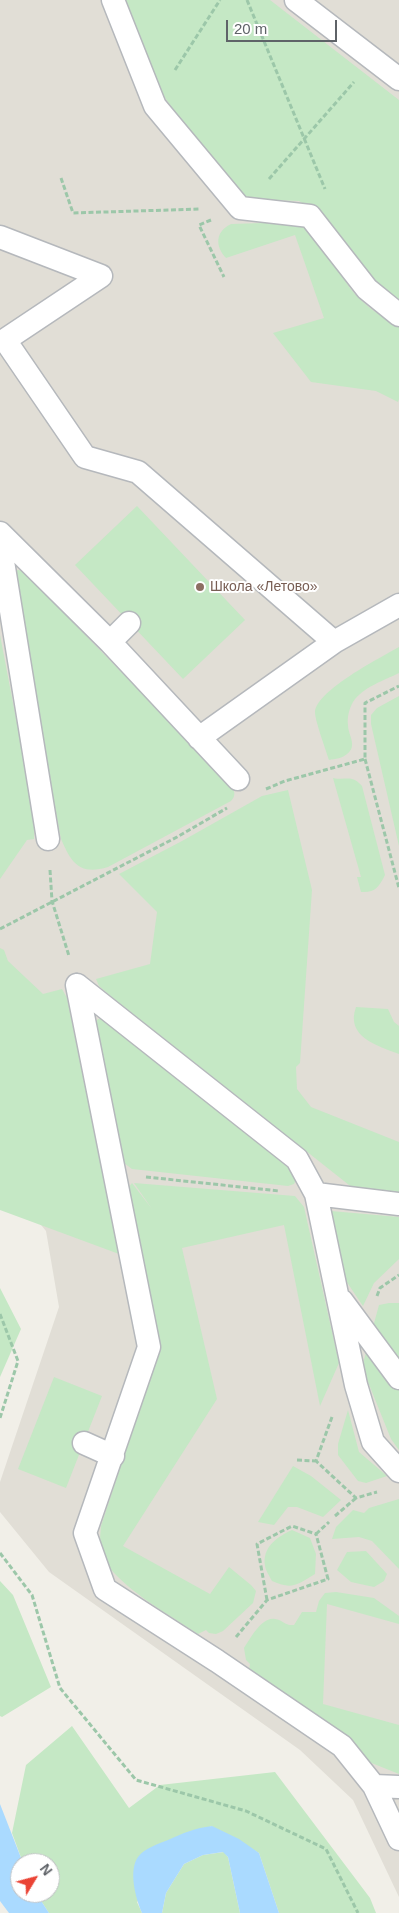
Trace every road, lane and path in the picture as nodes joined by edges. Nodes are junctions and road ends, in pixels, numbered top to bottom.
1 (113, 0) edge
2 (220, 0) edge
3 (247, 0) edge
4 (296, 0) edge
5 (172, 75) dead end
6 (356, 79) dead end
7 (399, 79) edge
8 (305, 139) junction
9 (61, 178) dead end
10 (266, 184) dead end
11 (326, 191) dead end
12 (240, 208) junction
13 (0, 237) edge
14 (224, 277) dead end
15 (399, 315) edge
16 (0, 533) edge
17 (0, 543) edge
18 (399, 605) edge
19 (129, 622) dead end
20 (110, 642) junction
21 (334, 642) junction
22 (399, 686) edge
23 (199, 738) junction
24 (365, 759) junction
25 (238, 778) dead end
26 (261, 791) dead end
27 (228, 808) dead end
28 (48, 839) joint
29 (399, 888) edge
30 (52, 901) junction
31 (0, 928) edge
32 (77, 985) junction
33 (116, 1174) junction
34 (316, 1194) junction
35 (399, 1204) edge
36 (337, 1294) junction
37 (0, 1314) edge
38 (399, 1378) edge
39 (0, 1418) edge
40 (84, 1443) dead end
41 (112, 1456) junction
42 (297, 1460) dead end
43 (316, 1461) dead end
44 (399, 1471) edge
45 (356, 1498) dead end
46 (335, 1516) dead end
47 (329, 1522) dead end
48 (316, 1534) junction
49 (0, 1553) edge
50 (267, 1600) junction
51 (216, 1661) junction
52 (374, 1786) junction
53 (399, 1787) edge
54 (399, 1838) edge
55 (358, 1913) edge

1 - 12 lane
2 - 5 path
3 - 8 path
4 - 7 lane
6 - 8 path
8 - 10 path
8 - 11 path
9 - 12 path
12 - 14 path
12 - 15 lane
13 - 21 lane
16 - 20 lane
17 - 28 lane
18 - 21 lane
19 - 20 lane
20 - 23 lane
21 - 23 lane
22 - 24 path
23 - 25 lane
24 - 26 path
24 - 29 path
27 - 30 path
28 - 30 path
30 - 31 path
30 - 32 path
32 - 33 lane
32 - 34 lane
33 - 34 path
33 - 41 lane
34 - 35 lane
34 - 36 lane
36 - 38 lane
36 - 44 lane
37 - 39 path
40 - 41 lane
41 - 51 lane
42 - 43 path
45 - 46 path
47 - 48 path
48 - 50 path
48 - 50 path
49 - 55 path
50 - 51 path
51 - 52 lane
52 - 53 lane
52 - 54 lane

